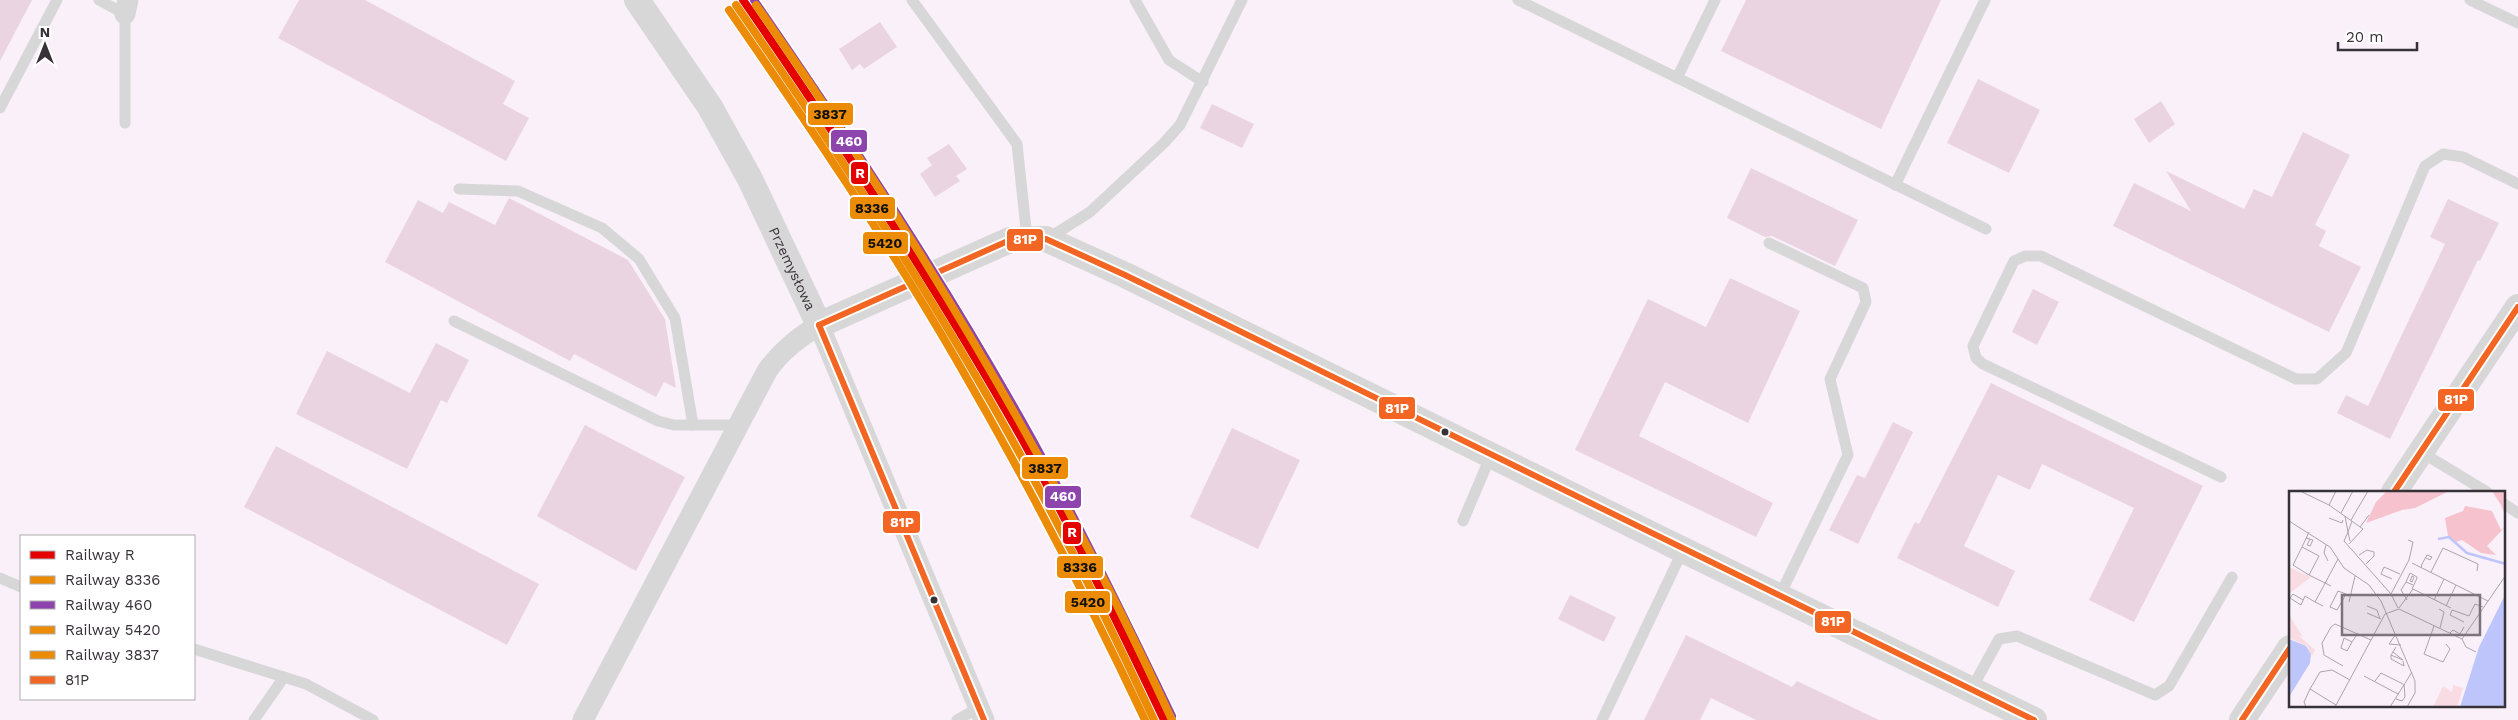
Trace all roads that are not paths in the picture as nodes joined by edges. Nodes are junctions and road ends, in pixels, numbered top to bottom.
1 (57, 0) edge
2 (99, 0) edge
3 (637, 0) edge
4 (912, 0) edge
5 (1135, 0) edge
6 (1242, 0) edge
7 (1518, 0) edge
8 (1714, 0) edge
9 (1984, 0) edge
10 (2470, 0) edge
11 (126, 7) edge
12 (2518, 24) edge
13 (1677, 78) junction
14 (1203, 82) junction
15 (0, 108) edge
16 (124, 123) dead end
17 (2518, 184) edge
18 (1895, 185) junction
19 (459, 190) dead end
20 (1986, 229) dead end
21 (1037, 239) junction
22 (1769, 242) dead end
23 (2518, 307) edge
24 (454, 322) dead end
25 (819, 325) junction
26 (693, 424) junction
27 (740, 425) junction
28 (2421, 452) junction
29 (1490, 455) junction
30 (2221, 477) dead end
31 (2395, 491) edge
32 (2485, 491) edge
33 (2506, 505) edge
34 (2518, 513) edge
35 (1463, 521) dead end
36 (1683, 550) junction
37 (2232, 577) dead end
38 (0, 578) edge
39 (20, 587) edge
40 (1779, 597) junction
41 (195, 649) edge
42 (2289, 650) edge
43 (284, 677) junction
44 (1971, 690) junction
45 (979, 716) edge
46 (254, 720) edge
47 (373, 720) edge
48 (583, 720) edge
49 (957, 720) edge
50 (1602, 720) edge
51 (2034, 720) edge
52 (2242, 720) edge

1 - 15 lane
2 - 11 lane
3 - 25 street, Przemysłowa
4 - 21 lane
5 - 14 lane
6 - 14 lane
7 - 13 lane
8 - 13 lane
9 - 18 lane
10 - 12 lane
11 - 16 lane
13 - 18 lane
14 - 21 lane
17 - 30 lane
18 - 20 lane
19 - 26 lane
21 - 25 street
21 - 29 street
22 - 40 lane
23 - 28 street
24 - 26 lane
25 - 27 street
25 - 45 street, Przemysłowa
26 - 27 lane
27 - 48 street
28 - 31 street
28 - 32 lane
29 - 35 lane
29 - 36 street
33 - 34 lane
36 - 40 street
36 - 50 lane
37 - 44 lane
38 - 39 lane
40 - 44 street
41 - 43 lane
42 - 52 street
43 - 46 lane
43 - 47 lane
44 - 51 street
45 - 49 lane

